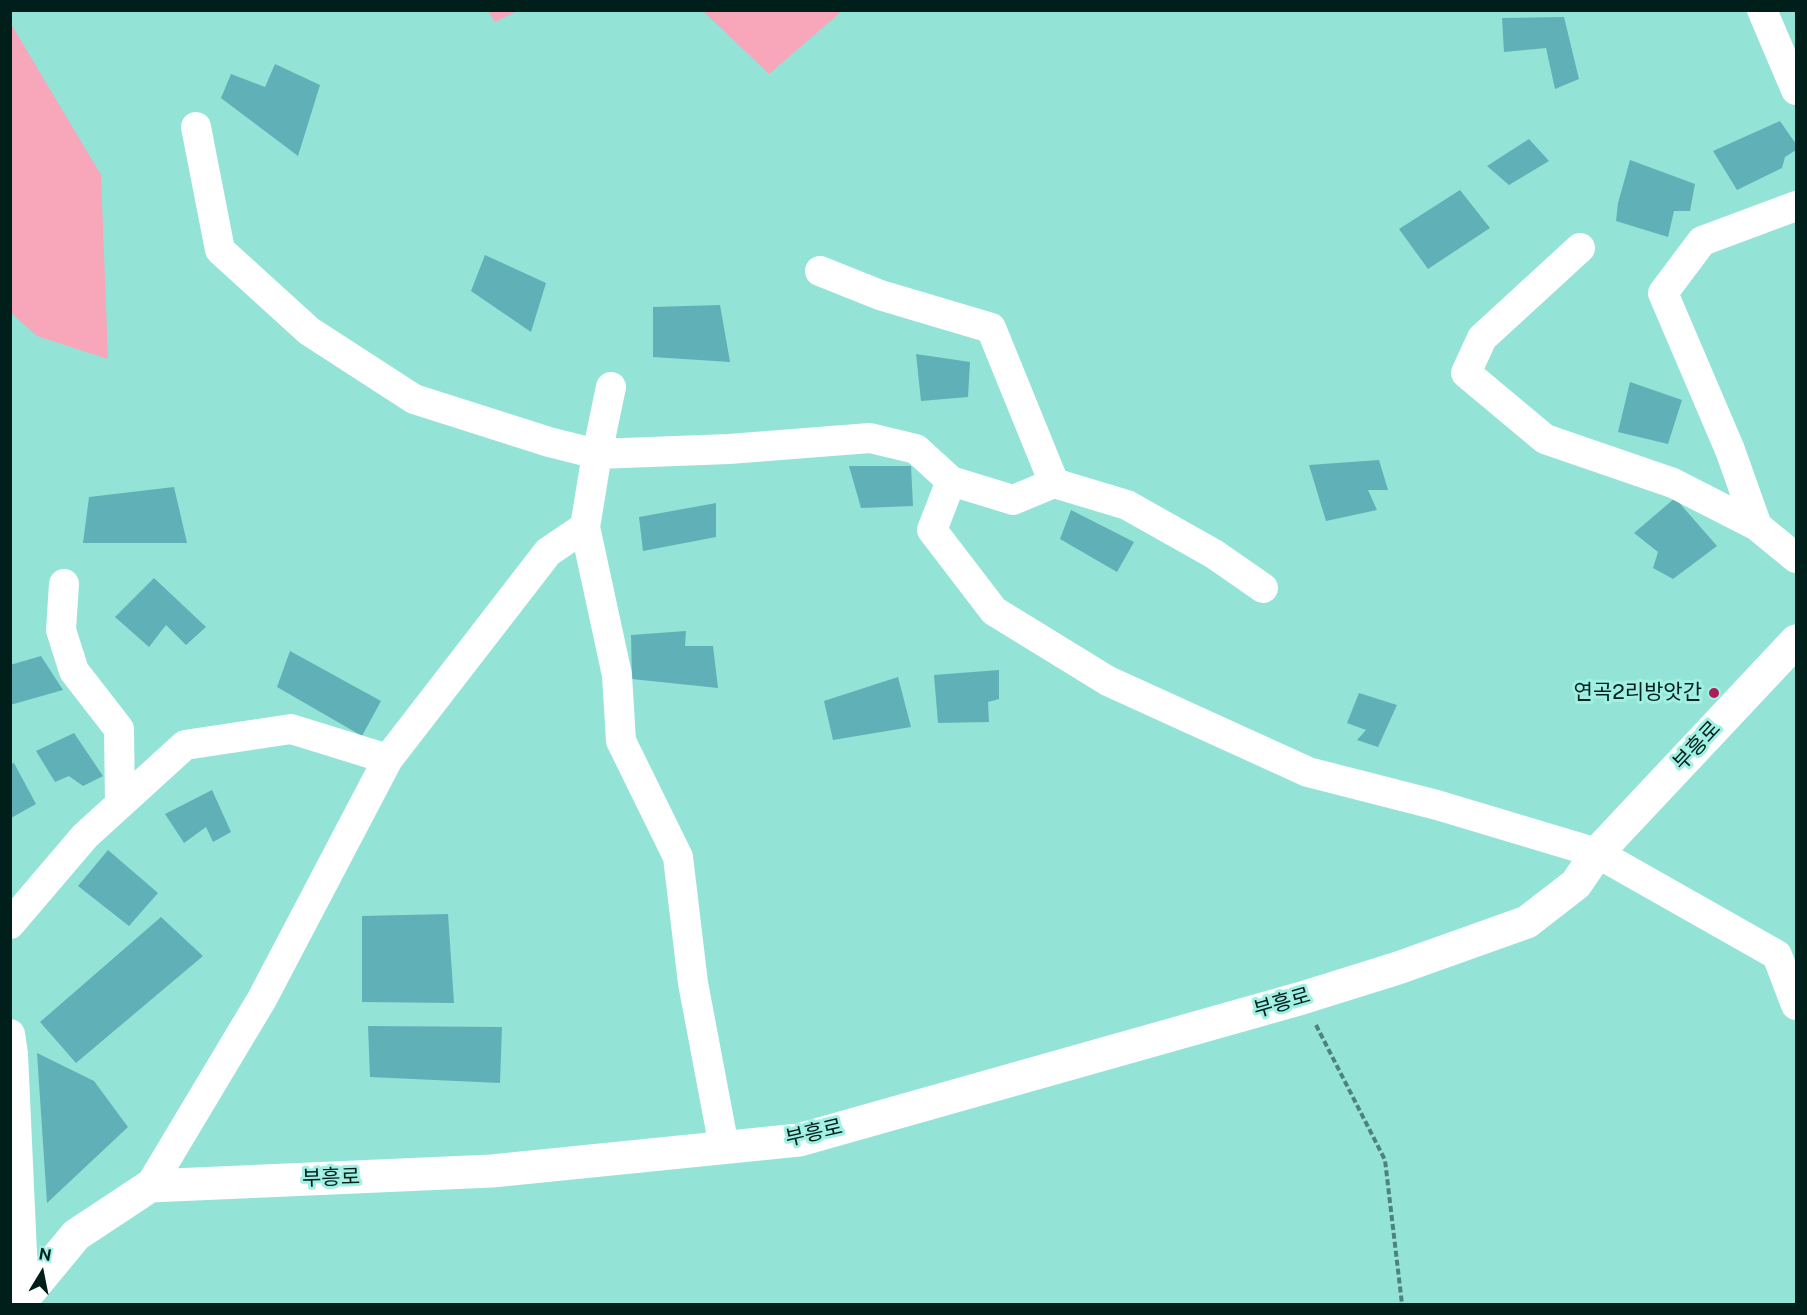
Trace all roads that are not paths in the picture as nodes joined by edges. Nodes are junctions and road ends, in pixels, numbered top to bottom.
1 (1762, 10) edge
2 (1797, 90) edge
3 (196, 128) dead end
4 (1797, 206) edge
5 (1580, 248) dead end
6 (820, 271) dead end
7 (611, 387) dead end
8 (596, 458) junction
9 (951, 481) junction
10 (1054, 483) junction
11 (586, 518) junction
12 (1757, 526) junction
13 (1797, 558) edge
14 (64, 584) dead end
15 (1263, 588) dead end
16 (1797, 641) edge
17 (388, 759) junction
18 (120, 804) junction
19 (1597, 853) junction
20 (10, 924) edge
21 (1797, 1005) edge
22 (10, 1034) edge
23 (724, 1147) junction
24 (150, 1186) junction
25 (23, 1301) edge

1 - 2 street
3 - 8 street
4 - 12 street
5 - 12 street
6 - 10 street
7 - 8 street
8 - 9 street
8 - 11 street
9 - 10 street
9 - 19 street
10 - 15 street
11 - 17 street
11 - 23 street
12 - 13 street
14 - 18 street
16 - 19 main road, 부흥로
17 - 18 street
17 - 24 street
18 - 20 street
19 - 21 street
19 - 23 main road, 부흥로
22 - 25 street
23 - 24 main road, 부흥로
24 - 25 main road

